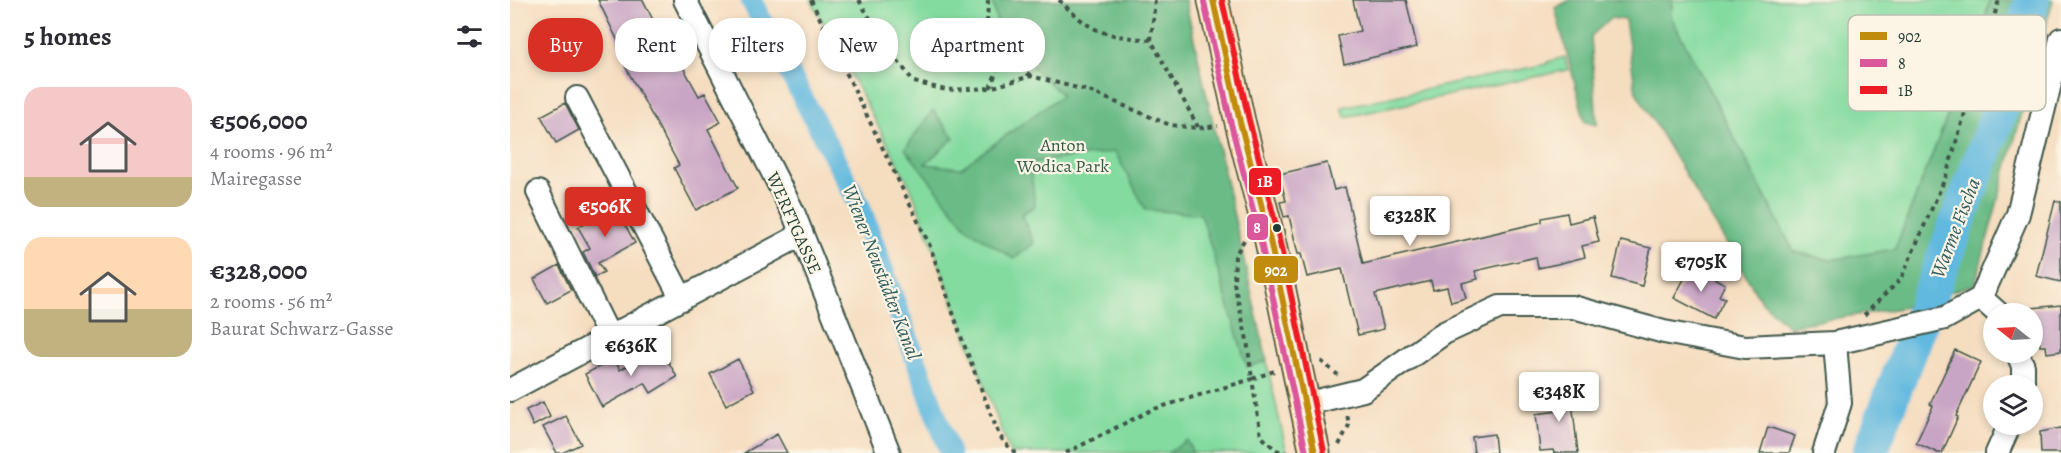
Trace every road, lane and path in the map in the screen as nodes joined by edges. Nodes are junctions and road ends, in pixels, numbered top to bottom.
1 (685, 0) edge
2 (812, 0) edge
3 (859, 0) edge
4 (988, 0) edge
5 (1059, 0) edge
6 (1155, 0) edge
7 (1213, 0) edge
8 (1999, 0) edge
9 (1994, 15) edge
10 (987, 18) edge
11 (2061, 39) edge
12 (1151, 40) junction
13 (996, 72) edge
14 (1026, 72) edge
15 (1031, 76) junction
16 (990, 88) junction
17 (2055, 96) edge
18 (577, 98) dead end
19 (1966, 111) edge
20 (538, 192) dead end
21 (801, 235) junction
22 (1244, 239) dead end
23 (1981, 298) junction
24 (682, 299) junction
25 (1987, 303) edge
26 (609, 336) junction
27 (1835, 343) junction
28 (1319, 358) dead end
29 (1252, 378) junction
30 (510, 390) edge
31 (1344, 394) junction
32 (1305, 404) junction
33 (2005, 435) edge
34 (1327, 449) edge
35 (889, 453) edge
36 (1017, 453) edge
37 (1066, 453) edge
38 (1287, 453) edge
39 (1824, 453) edge
40 (1997, 453) edge

1 - 21 street, WERFTGASSE
2 - 36 path
3 - 16 path
4 - 10 path
5 - 12 path
6 - 12 path
7 - 32 main road
8 - 9 path
11 - 17 street
12 - 15 path
13 - 16 path
14 - 15 path
15 - 16 path
17 - 23 street
18 - 24 street
19 - 27 path
20 - 26 street
21 - 24 street
21 - 35 street, WERFTGASSE
22 - 29 path
23 - 25 street
23 - 27 street
24 - 26 street
26 - 30 street
27 - 31 street
27 - 39 street
28 - 31 path
29 - 37 path
29 - 38 path
31 - 32 street
31 - 34 path
32 - 34 main road
33 - 40 street

